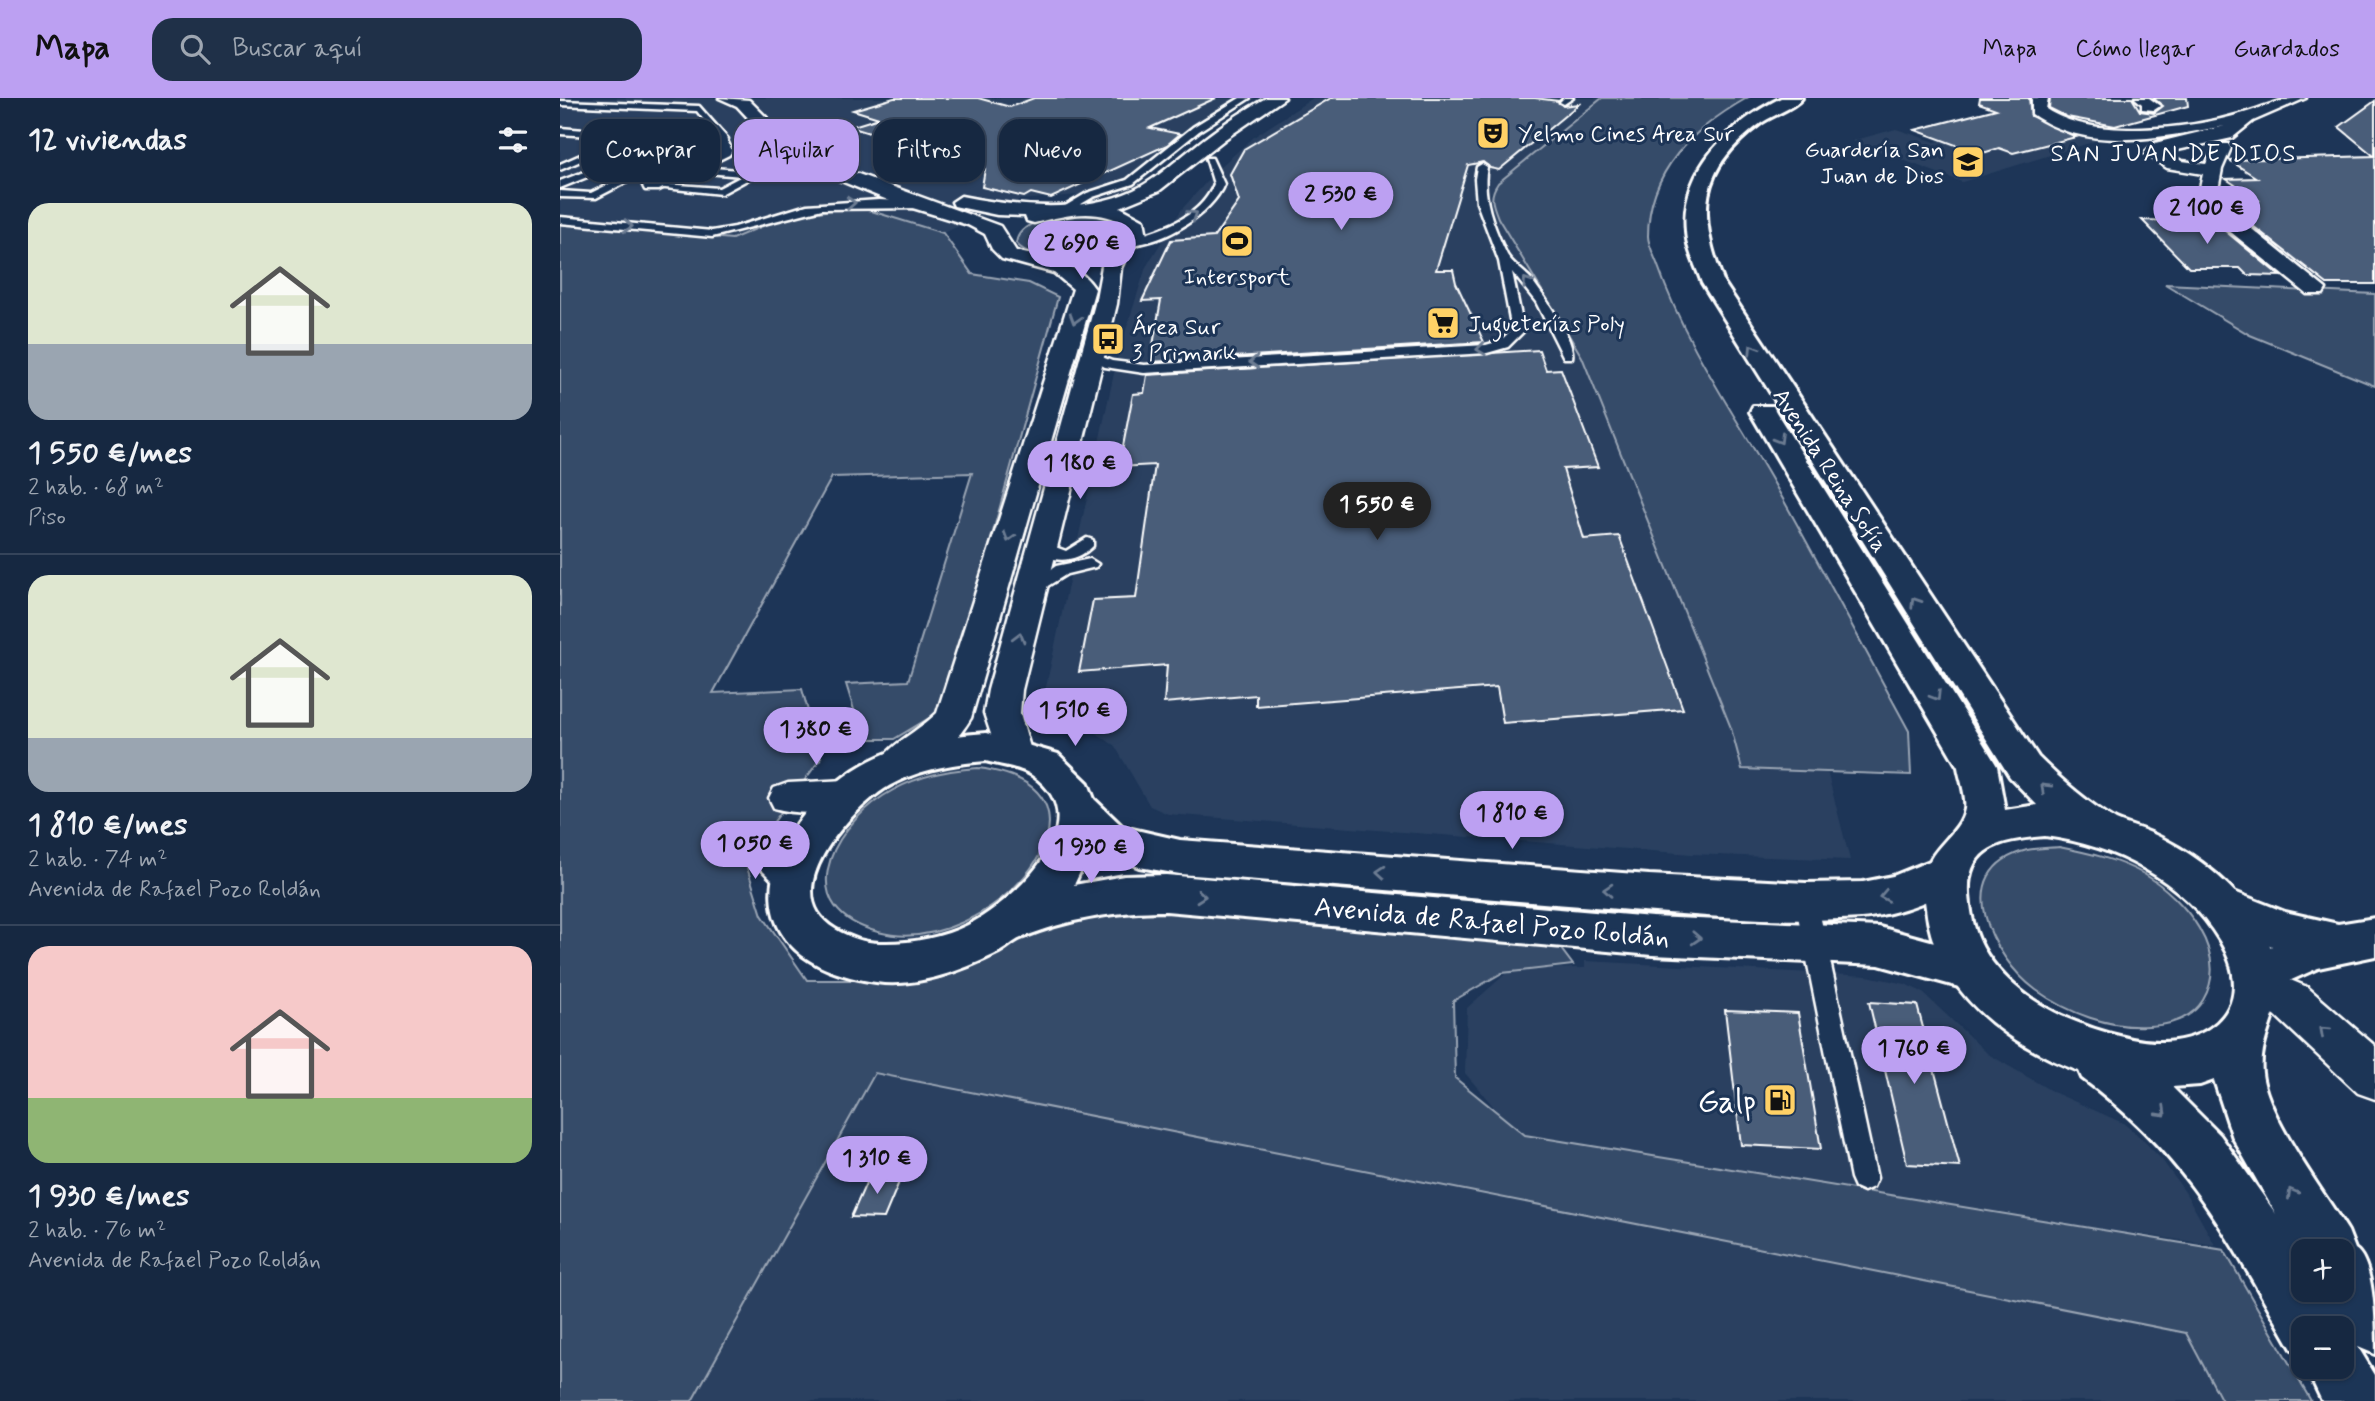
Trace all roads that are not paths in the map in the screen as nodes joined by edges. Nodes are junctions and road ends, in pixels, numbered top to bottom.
1 (647, 98) edge
2 (727, 98) edge
3 (1246, 98) edge
4 (1277, 98) edge
5 (1296, 98) edge
6 (1772, 98) edge
7 (1794, 98) edge
8 (2040, 98) edge
9 (2298, 98) edge
10 (560, 103) edge
11 (632, 106) junction
12 (772, 106) dead end
13 (608, 117) dead end
14 (2247, 118) junction
15 (707, 119) edge
16 (581, 129) edge
17 (560, 131) edge
18 (573, 132) junction
19 (581, 133) edge
20 (720, 134) edge
21 (2227, 134) junction
22 (560, 137) edge
23 (720, 142) joint
24 (720, 152) edge
25 (581, 158) edge
26 (1209, 160) junction
27 (560, 167) edge
28 (1482, 167) dead end
29 (2203, 169) junction
30 (720, 172) edge
31 (581, 175) edge
32 (621, 182) edge
33 (660, 182) edge
34 (560, 185) edge
35 (652, 186) joint
36 (560, 194) edge
37 (923, 205) junction
38 (1083, 209) junction
39 (1060, 211) junction
40 (560, 220) edge
41 (1130, 238) junction
42 (1000, 243) junction
43 (1503, 258) junction
44 (1034, 261) junction
45 (2315, 289) dead end
46 (1568, 355) dead end
47 (1092, 356) junction
48 (1087, 543) dead end
49 (1042, 547) junction
50 (1090, 564) dead end
51 (1032, 588) junction
52 (1013, 751) junction
53 (896, 766) junction
54 (847, 796) junction
55 (788, 798) dead end
56 (1077, 807) junction
57 (2100, 829) junction
58 (1978, 835) junction
59 (750, 844) dead end
60 (1947, 871) junction
61 (792, 874) junction
62 (1806, 901) junction
63 (2218, 904) junction
64 (1015, 921) junction
65 (2354, 939) edge
66 (1816, 943) junction
67 (1970, 970) junction
68 (2256, 981) junction
69 (2242, 1035) junction
70 (2089, 1055) junction
71 (2375, 1077) edge
72 (1864, 1178) dead end
73 (2321, 1239) edge
74 (2354, 1291) edge
75 (2305, 1316) edge
76 (2375, 1325) edge
77 (2343, 1379) edge
78 (2356, 1401) edge

1 - 11 lane
2 - 37 street
3 - 39 lane
4 - 38 street
5 - 26 street
6 -> 58 main road, Avenida Reina Sofía
57 -> 7 main road, Avenida Reina Sofía
8 - 14 street
9 - 14 street
10 - 11 lane
11 - 13 lane
11 - 15 lane
12 - 39 street
14 - 21 street
16 - 18 lane
17 - 18 lane
18 - 19 lane
18 - 22 lane
20 - 23 lane
21 - 29 street
21 - 29 street
23 - 24 street
25 - 27 lane
26 - 41 street
41 -> 26 lane
28 - 43 lane
29 - 45 street
30 - 35 lane
31 - 34 lane
32 - 36 lane
33 - 35 street
40 -> 37 lane
37 - 42 street
38 - 39 street
38 - 41 street
39 - 42 street
41 - 44 street
41 - 47 street
42 - 44 street
46 -> 43 lane
43 -> 47 lane
44 -> 53 street
47 - 49 street
48 - 49 lane
49 - 51 street
50 - 51 lane
52 -> 51 street
52 - 53 main road, Avenida de Rafael Pozo Roldán
52 - 56 main road, Avenida de Rafael Pozo Roldán
53 - 54 main road, Avenida de Rafael Pozo Roldán
54 - 55 street
54 - 61 main road, Avenida de Rafael Pozo Roldán
62 -> 56 main road, Avenida de Rafael Pozo Roldán
56 - 64 main road
57 - 58 main road
57 - 63 main road
58 - 60 main road
59 - 61 street
60 -> 62 main road, Avenida de Rafael Pozo Roldán
60 - 67 main road
61 - 64 main road
62 - 66 lane
63 - 65 main road
63 - 68 main road
64 -> 66 main road, Avenida de Rafael Pozo Roldán
65 - 68 main road
66 - 67 main road, Avenida de Rafael Pozo Roldán
66 - 72 lane
67 - 70 main road
68 - 69 main road
71 -> 68 street
69 - 70 main road
73 -> 69 main road
70 -> 75 main road
74 - 76 main road
77 - 78 main road

